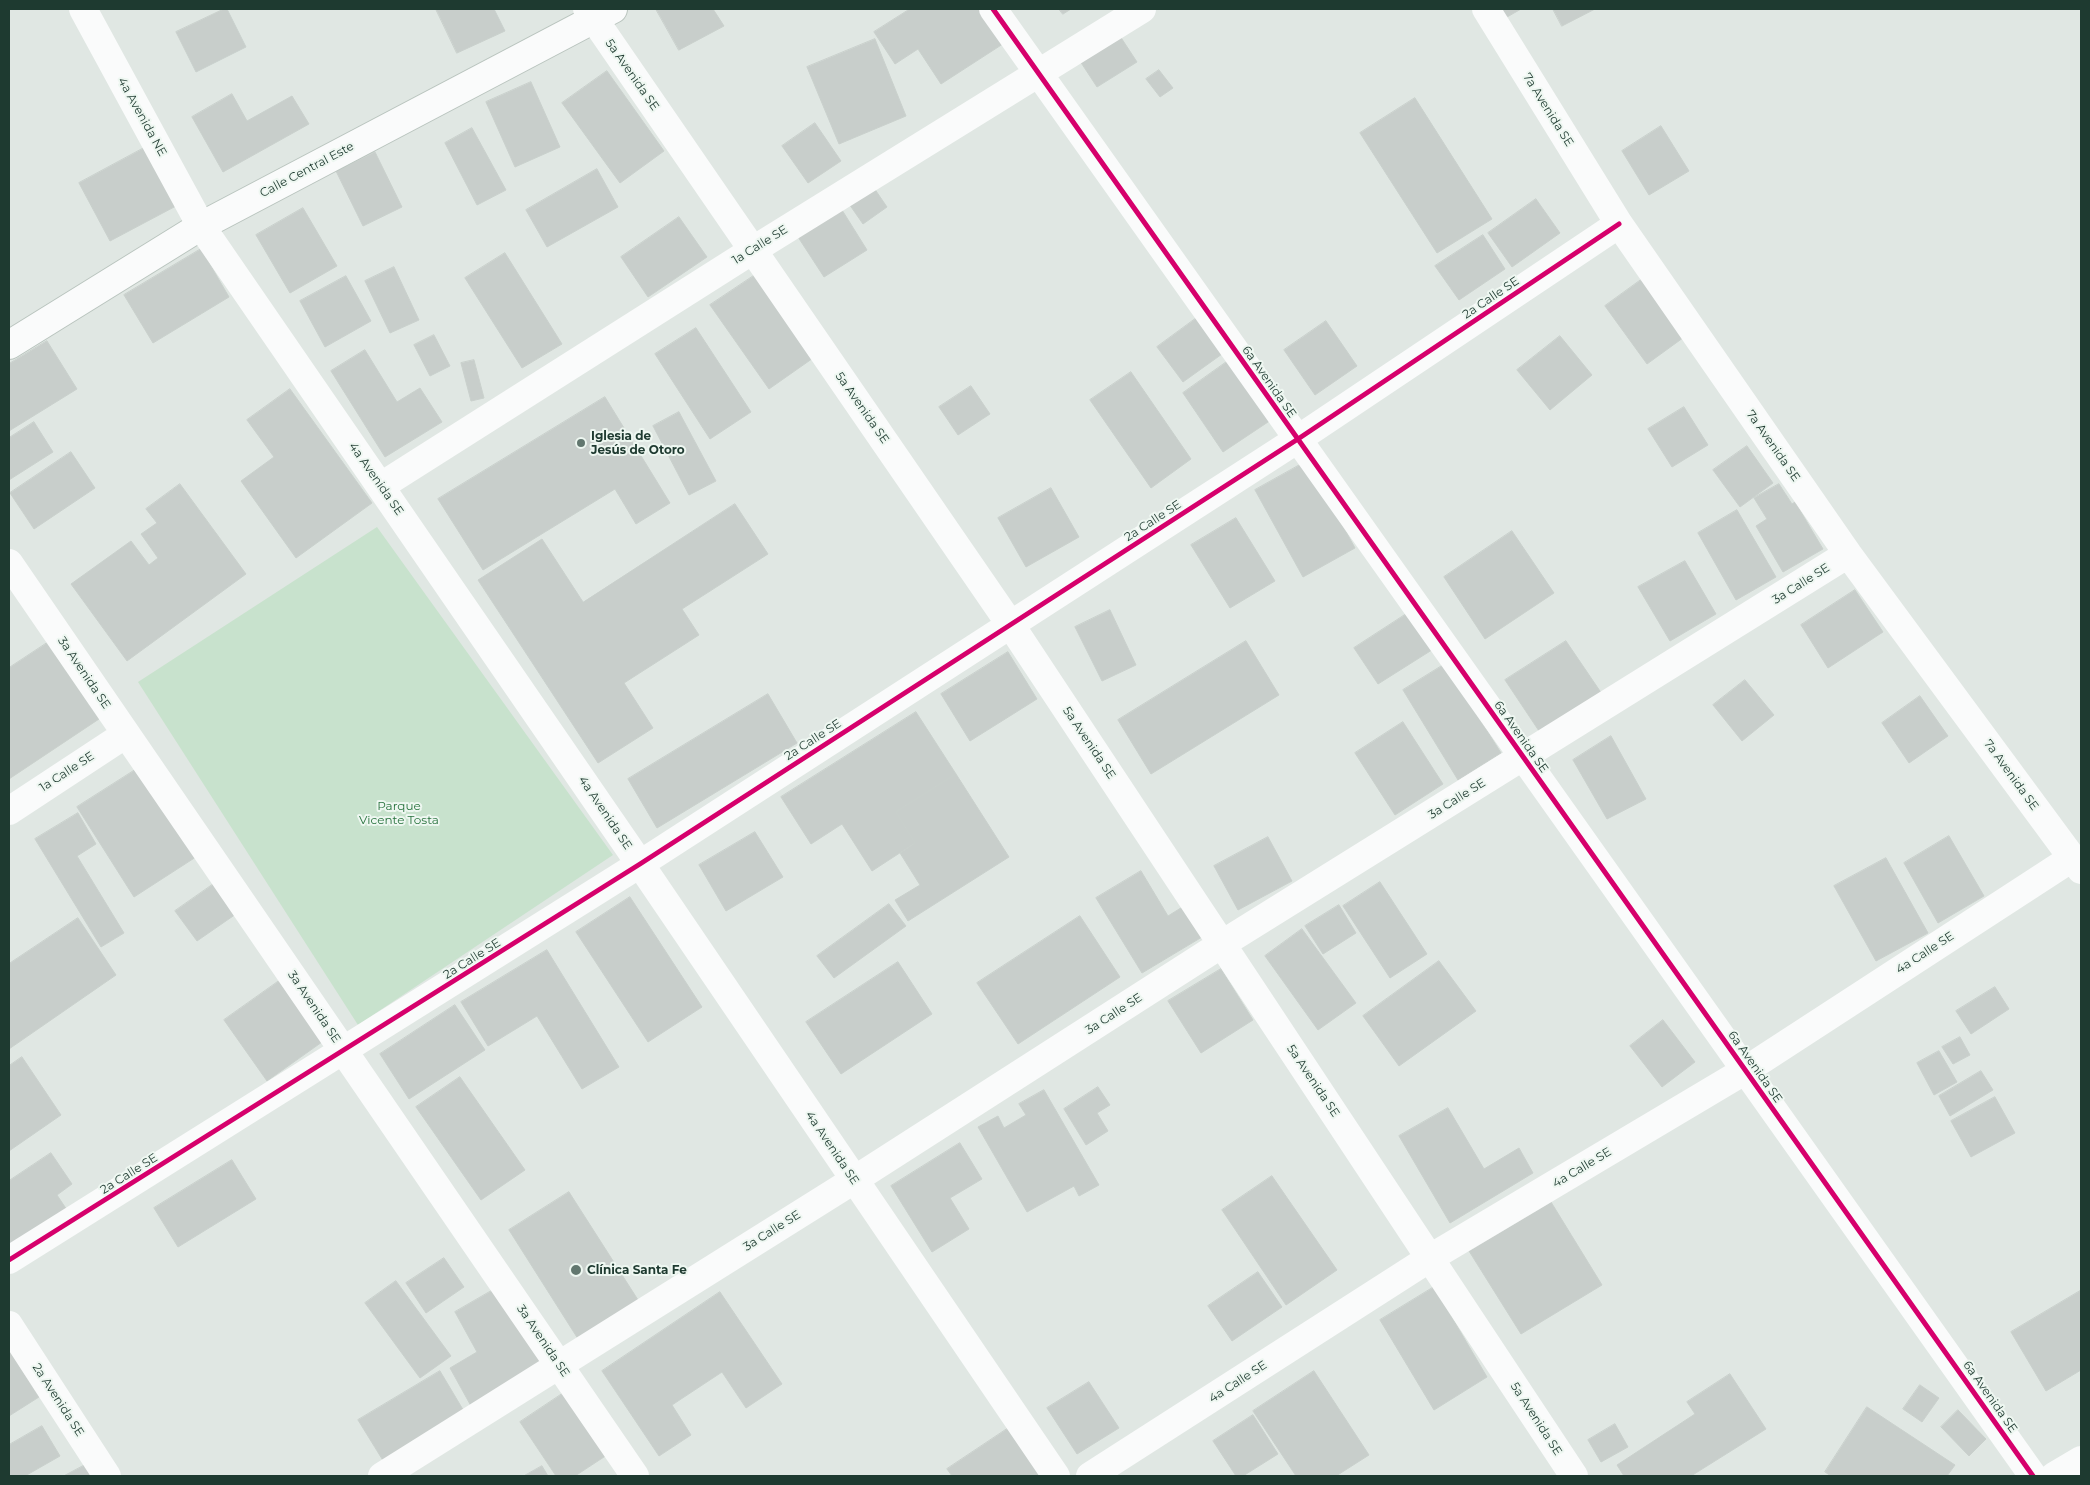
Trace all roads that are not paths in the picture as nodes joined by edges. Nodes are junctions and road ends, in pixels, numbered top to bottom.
1 (83, 9) edge
2 (993, 9) edge
3 (1142, 9) edge
4 (1486, 9) edge
5 (598, 12) edge
6 (1037, 72) junction
7 (1619, 224) junction
8 (201, 226) junction
9 (753, 250) junction
10 (9, 345) edge
11 (1298, 439) junction
12 (381, 486) junction
13 (1848, 554) junction
14 (9, 563) edge
15 (1010, 624) junction
16 (126, 734) junction
17 (1524, 758) junction
18 (9, 811) edge
19 (640, 864) junction
20 (2077, 864) edge
21 (1222, 944) junction
22 (344, 1051) junction
23 (1746, 1070) junction
24 (854, 1180) junction
25 (1430, 1258) junction
26 (9, 1260) edge
27 (9, 1325) edge
28 (559, 1365) junction
29 (2081, 1460) edge
30 (107, 1476) edge
31 (382, 1476) edge
32 (635, 1476) edge
33 (1056, 1476) edge
34 (1090, 1476) edge
35 (1574, 1476) edge
36 (2033, 1476) edge
37 (2054, 1476) edge

1 - 8 street, 4a Avenida NE
2 - 6 street, 6a Avenida SE
3 - 6 street, 1a Calle SE
4 - 7 street, 7a Avenida SE
5 - 8 street, Calle Central Este
5 - 9 street, 5a Avenida SE
6 - 9 street, 1a Calle SE
6 - 11 street, 6a Avenida SE
7 - 11 street, 2a Calle SE
7 - 13 street, 7a Avenida SE
8 - 10 street, Calle Central Este
8 - 12 street, 4a Avenida SE
9 - 12 street, 1a Calle SE
9 - 15 street, 5a Avenida SE
11 - 15 street, 2a Calle SE
11 - 17 street, 6a Avenida SE
12 - 19 street, 4a Avenida SE
13 - 17 street, 3a Calle SE
13 - 20 street, 7a Avenida SE
14 - 16 street, 3a Avenida SE
15 - 19 street, 2a Calle SE
15 - 21 street, 5a Avenida SE
16 - 18 street, 1a Calle SE
16 - 22 street, 3a Avenida SE
17 - 21 street, 3a Calle SE
17 - 23 street, 6a Avenida SE
19 - 22 street, 2a Calle SE
19 - 24 street, 4a Avenida SE
20 - 23 street, 4a Calle SE
21 - 24 street, 3a Calle SE
21 - 25 street, 5a Avenida SE
22 - 26 street, 2a Calle SE
22 - 28 street, 3a Avenida SE
23 - 25 street, 4a Calle SE
23 - 36 street, 6a Avenida SE
24 - 28 street, 3a Calle SE
24 - 33 street, 4a Avenida SE
25 - 34 street, 4a Calle SE
25 - 35 street, 5a Avenida SE
27 - 30 street, 2a Avenida SE
28 - 31 street, 3a Calle SE
28 - 32 street, 3a Avenida SE
29 - 37 street

